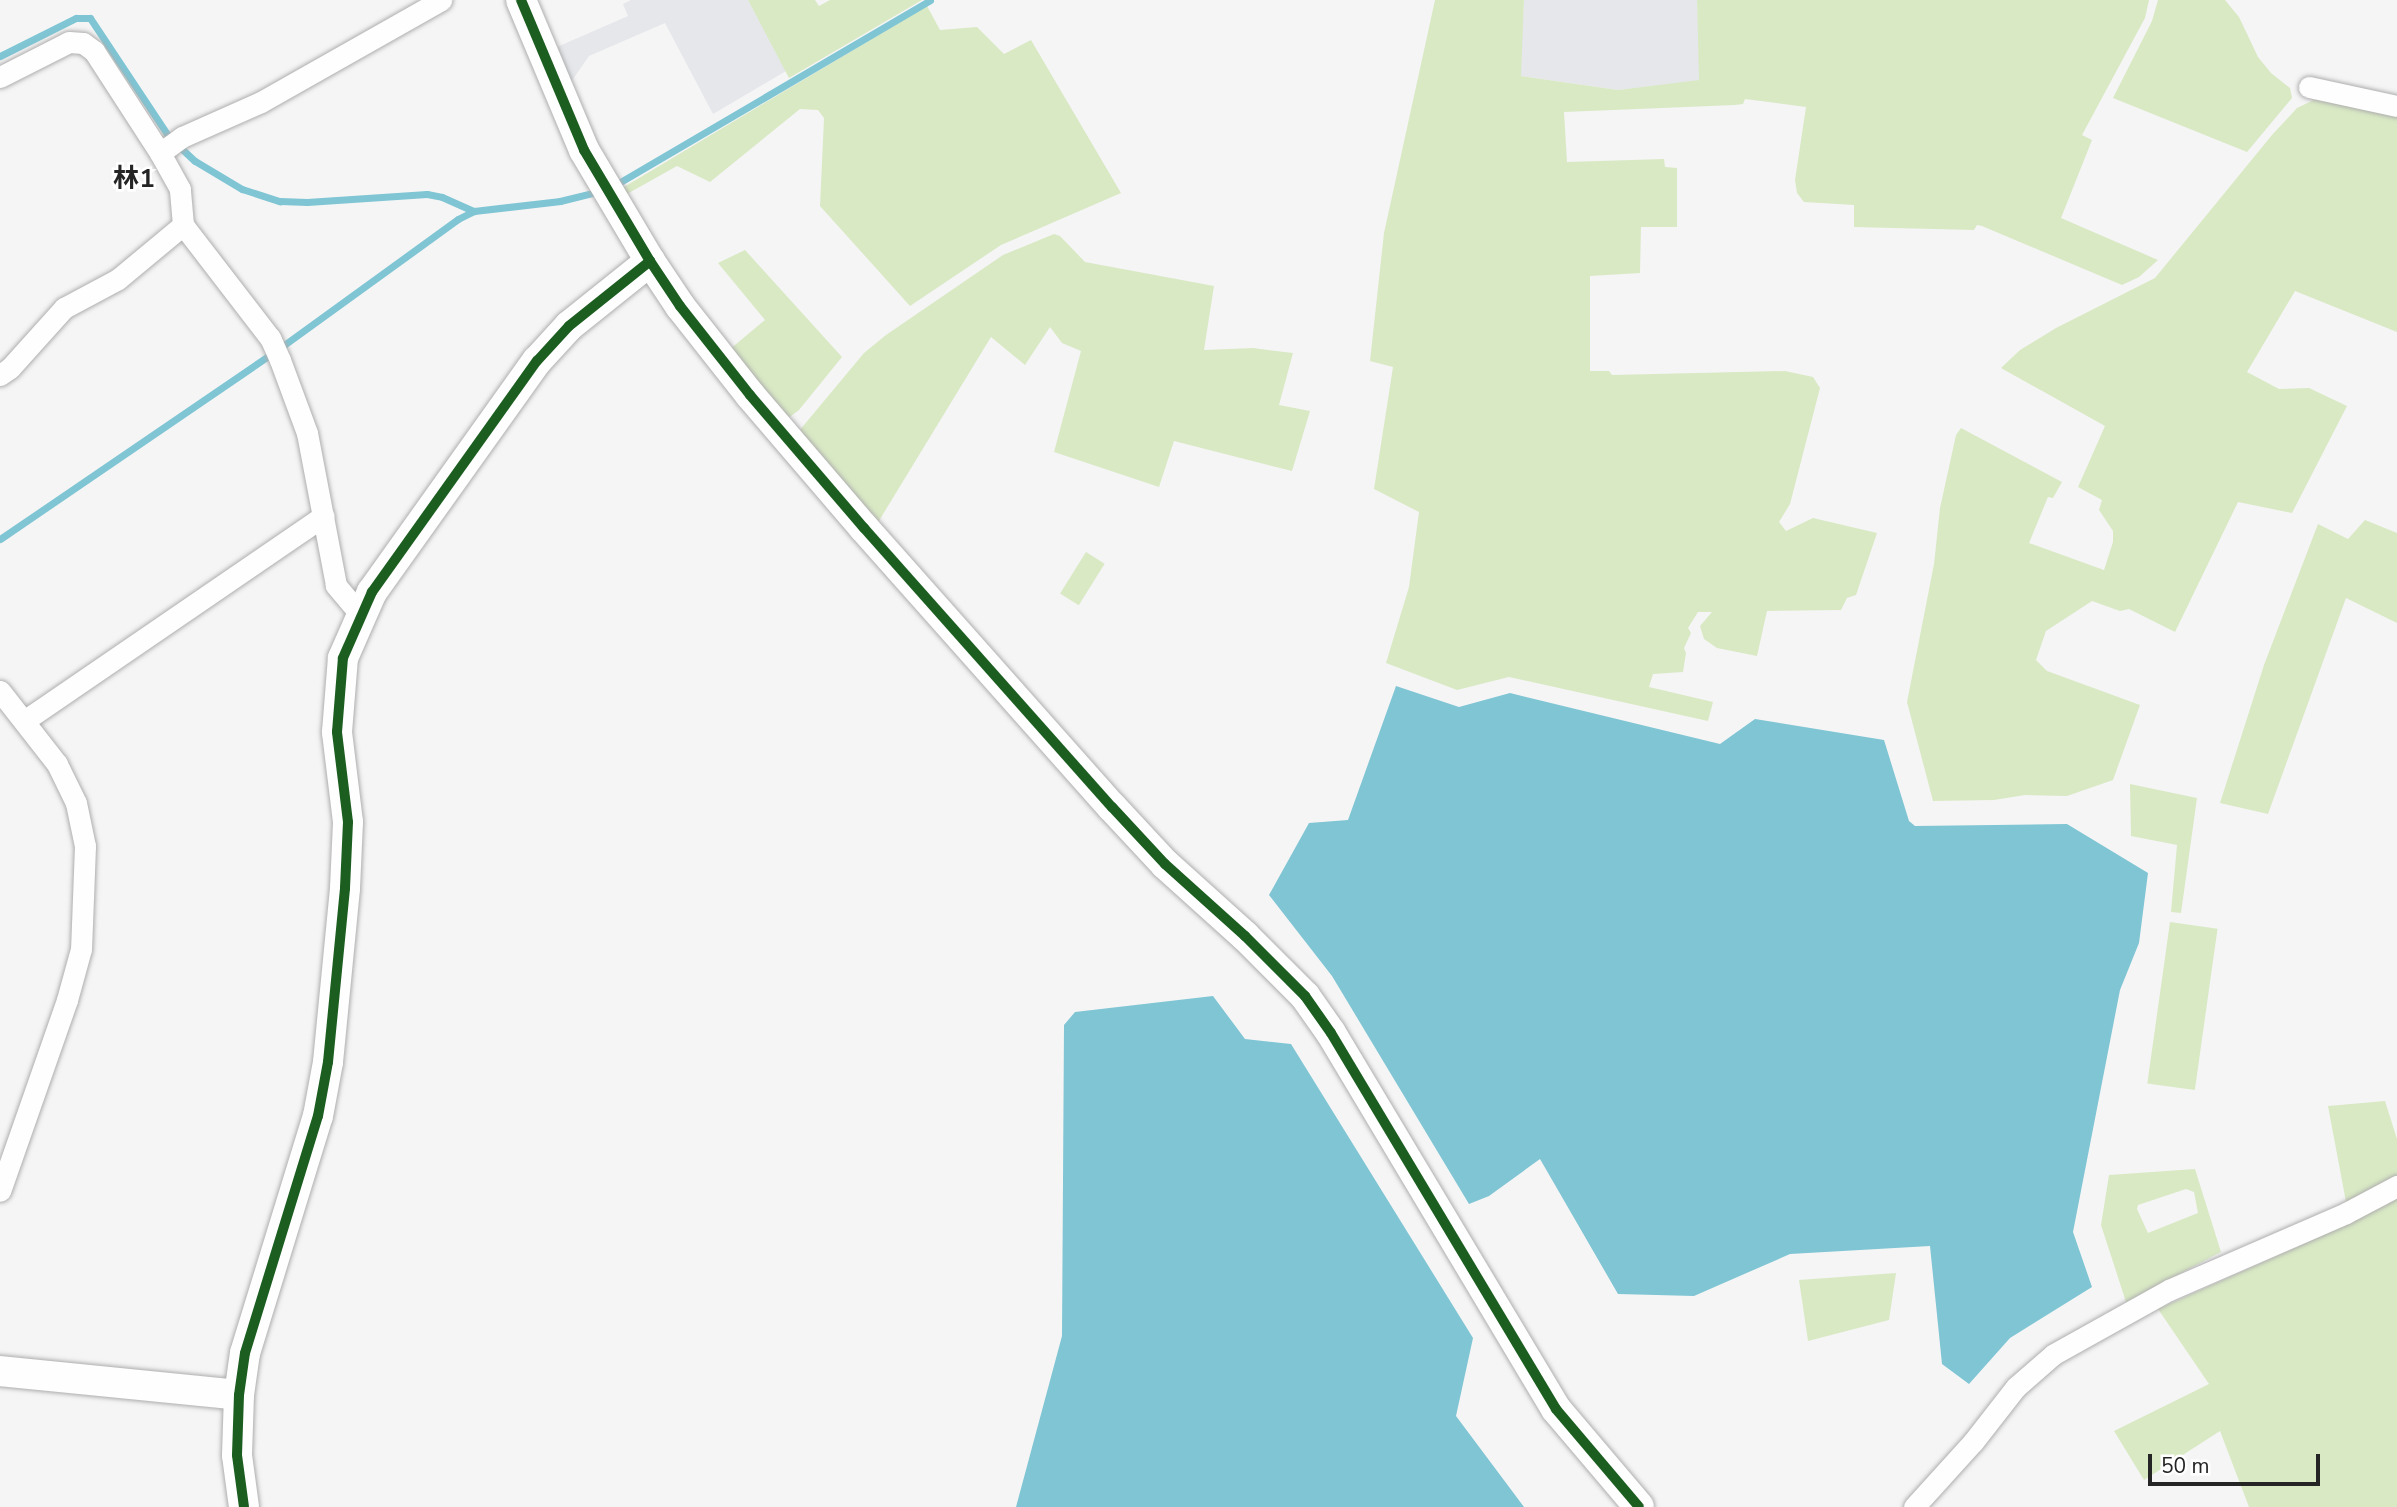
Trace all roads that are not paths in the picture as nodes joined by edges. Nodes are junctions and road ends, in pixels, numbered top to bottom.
1 (441, 0) edge
2 (521, 0) edge
3 (0, 77) edge
4 (2309, 86) dead end
5 (2397, 106) edge
6 (160, 153) junction
7 (183, 225) junction
8 (650, 261) junction
9 (0, 375) edge
10 (323, 516) junction
11 (360, 614) junction
12 (0, 691) edge
13 (24, 721) junction
14 (2397, 1186) edge
15 (1, 1188) edge
16 (0, 1371) edge
17 (239, 1395) junction
18 (244, 1507) edge
19 (1639, 1507) edge
20 (1914, 1507) edge

1 - 6 street
2 - 8 street
3 - 6 street
4 - 5 street
6 - 7 street
7 - 9 street
7 - 10 street
8 - 11 street
8 - 19 street
10 - 11 street
10 - 13 street
11 - 17 street
12 - 13 street
13 - 15 street
14 - 20 street
16 - 17 street
17 - 18 street

